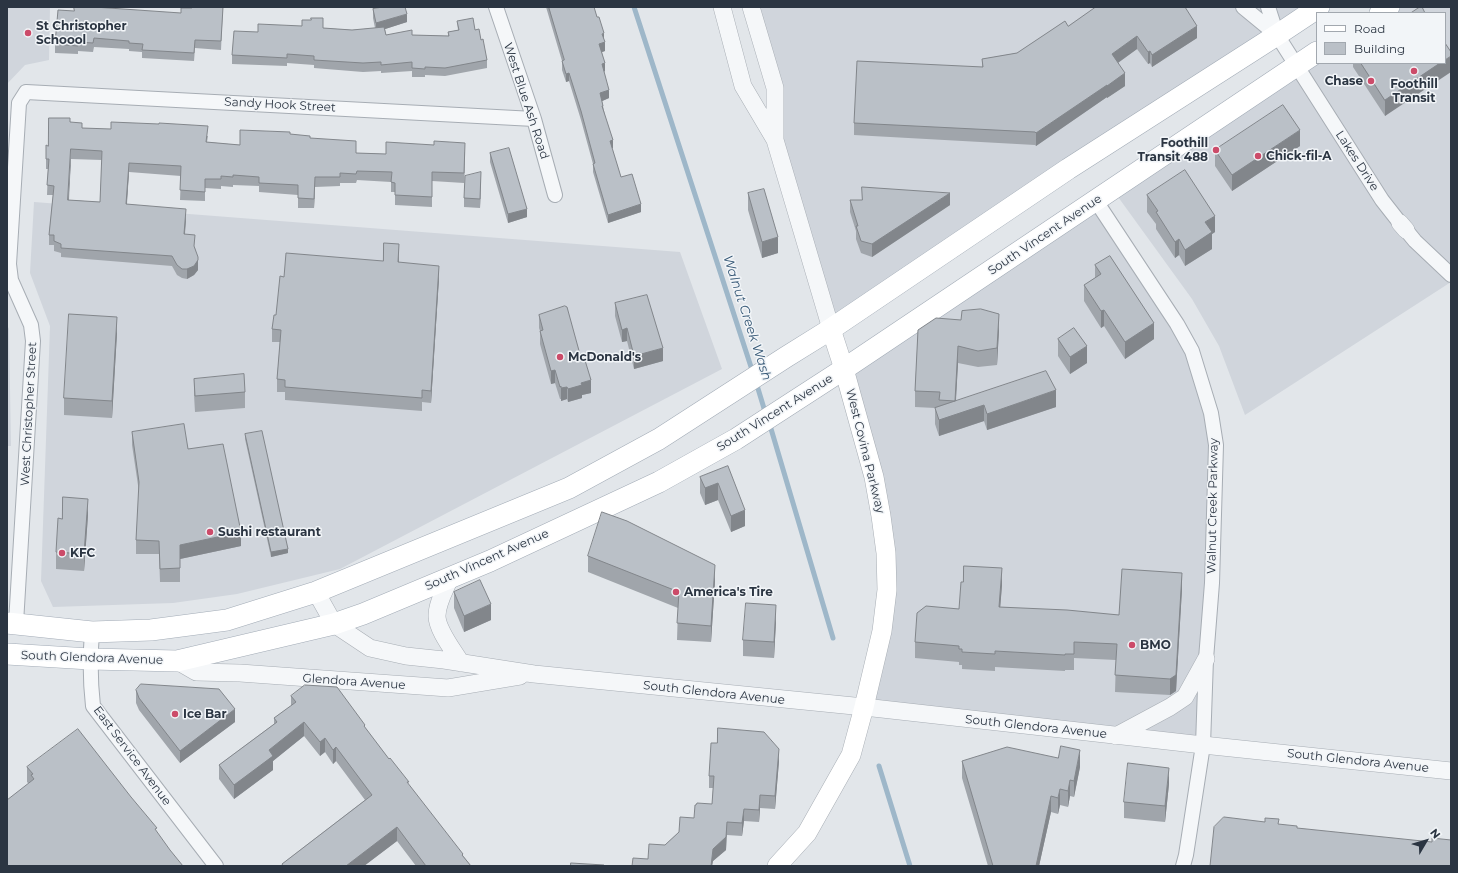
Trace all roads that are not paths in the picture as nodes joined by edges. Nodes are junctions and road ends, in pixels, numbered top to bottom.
1 (496, 7) edge
2 (722, 7) edge
3 (751, 7) edge
4 (1243, 7) edge
5 (1268, 7) edge
6 (1319, 7) edge
7 (1277, 35) junction
8 (1316, 53) edge
9 (1296, 66) junction
10 (26, 92) joint
11 (534, 118) junction
12 (775, 140) junction
13 (555, 195) dead end
14 (1096, 201) junction
15 (1451, 276) edge
16 (831, 330) junction
17 (844, 369) junction
18 (450, 578) junction
19 (316, 592) junction
20 (11, 623) edge
21 (334, 624) junction
22 (92, 632) junction
23 (10, 654) edge
24 (90, 659) junction
25 (1206, 659) junction
26 (177, 661) junction
27 (461, 663) junction
28 (534, 674) junction
29 (864, 707) junction
30 (1116, 736) junction
31 (1203, 745) junction
32 (1451, 771) edge
33 (216, 866) edge
34 (777, 866) edge
35 (1183, 866) edge

1 - 11 street, West Blue Ash Road
2 - 12 street, West Covina Parkway
3 - 12 street, West Covina Parkway
4 - 7 street
5 - 7 street
6 - 7 main road
7 - 9 street, Lakes Drive
7 - 16 main road
8 - 9 main road, South Vincent Avenue
9 - 14 main road, South Vincent Avenue
9 - 15 street, Lakes Drive
10 - 11 street, Sandy Hook Street
10 - 20 street, West Christopher Street
11 - 13 street, West Blue Ash Road
12 - 16 street, West Covina Parkway
14 - 17 main road, South Vincent Avenue
14 - 25 street, Walnut Creek Parkway
16 - 17 main road, West Covina Parkway
16 - 19 main road
17 - 18 main road, South Vincent Avenue
17 - 29 main road, West Covina Parkway
18 - 21 main road, South Vincent Avenue
18 - 27 street
19 - 21 street, South Glendora Avenue
19 - 22 main road
20 - 22 main road
20 - 23 main road
21 - 26 main road, South Vincent Avenue
21 - 27 street, South Glendora Avenue
22 - 24 street, East Service Avenue
23 - 24 main road, South Glendora Avenue
24 - 26 main road, South Glendora Avenue
24 - 33 street, East Service Avenue
25 - 30 street
25 - 31 street, Walnut Creek Parkway
26 - 28 street, Glendora Avenue
27 - 28 street, South Glendora Avenue
28 - 29 street, South Glendora Avenue
29 - 30 street, South Glendora Avenue
29 - 34 main road, West Covina Parkway
30 - 31 street, South Glendora Avenue
31 - 32 street, South Glendora Avenue
31 - 35 street, Walnut Creek Parkway

